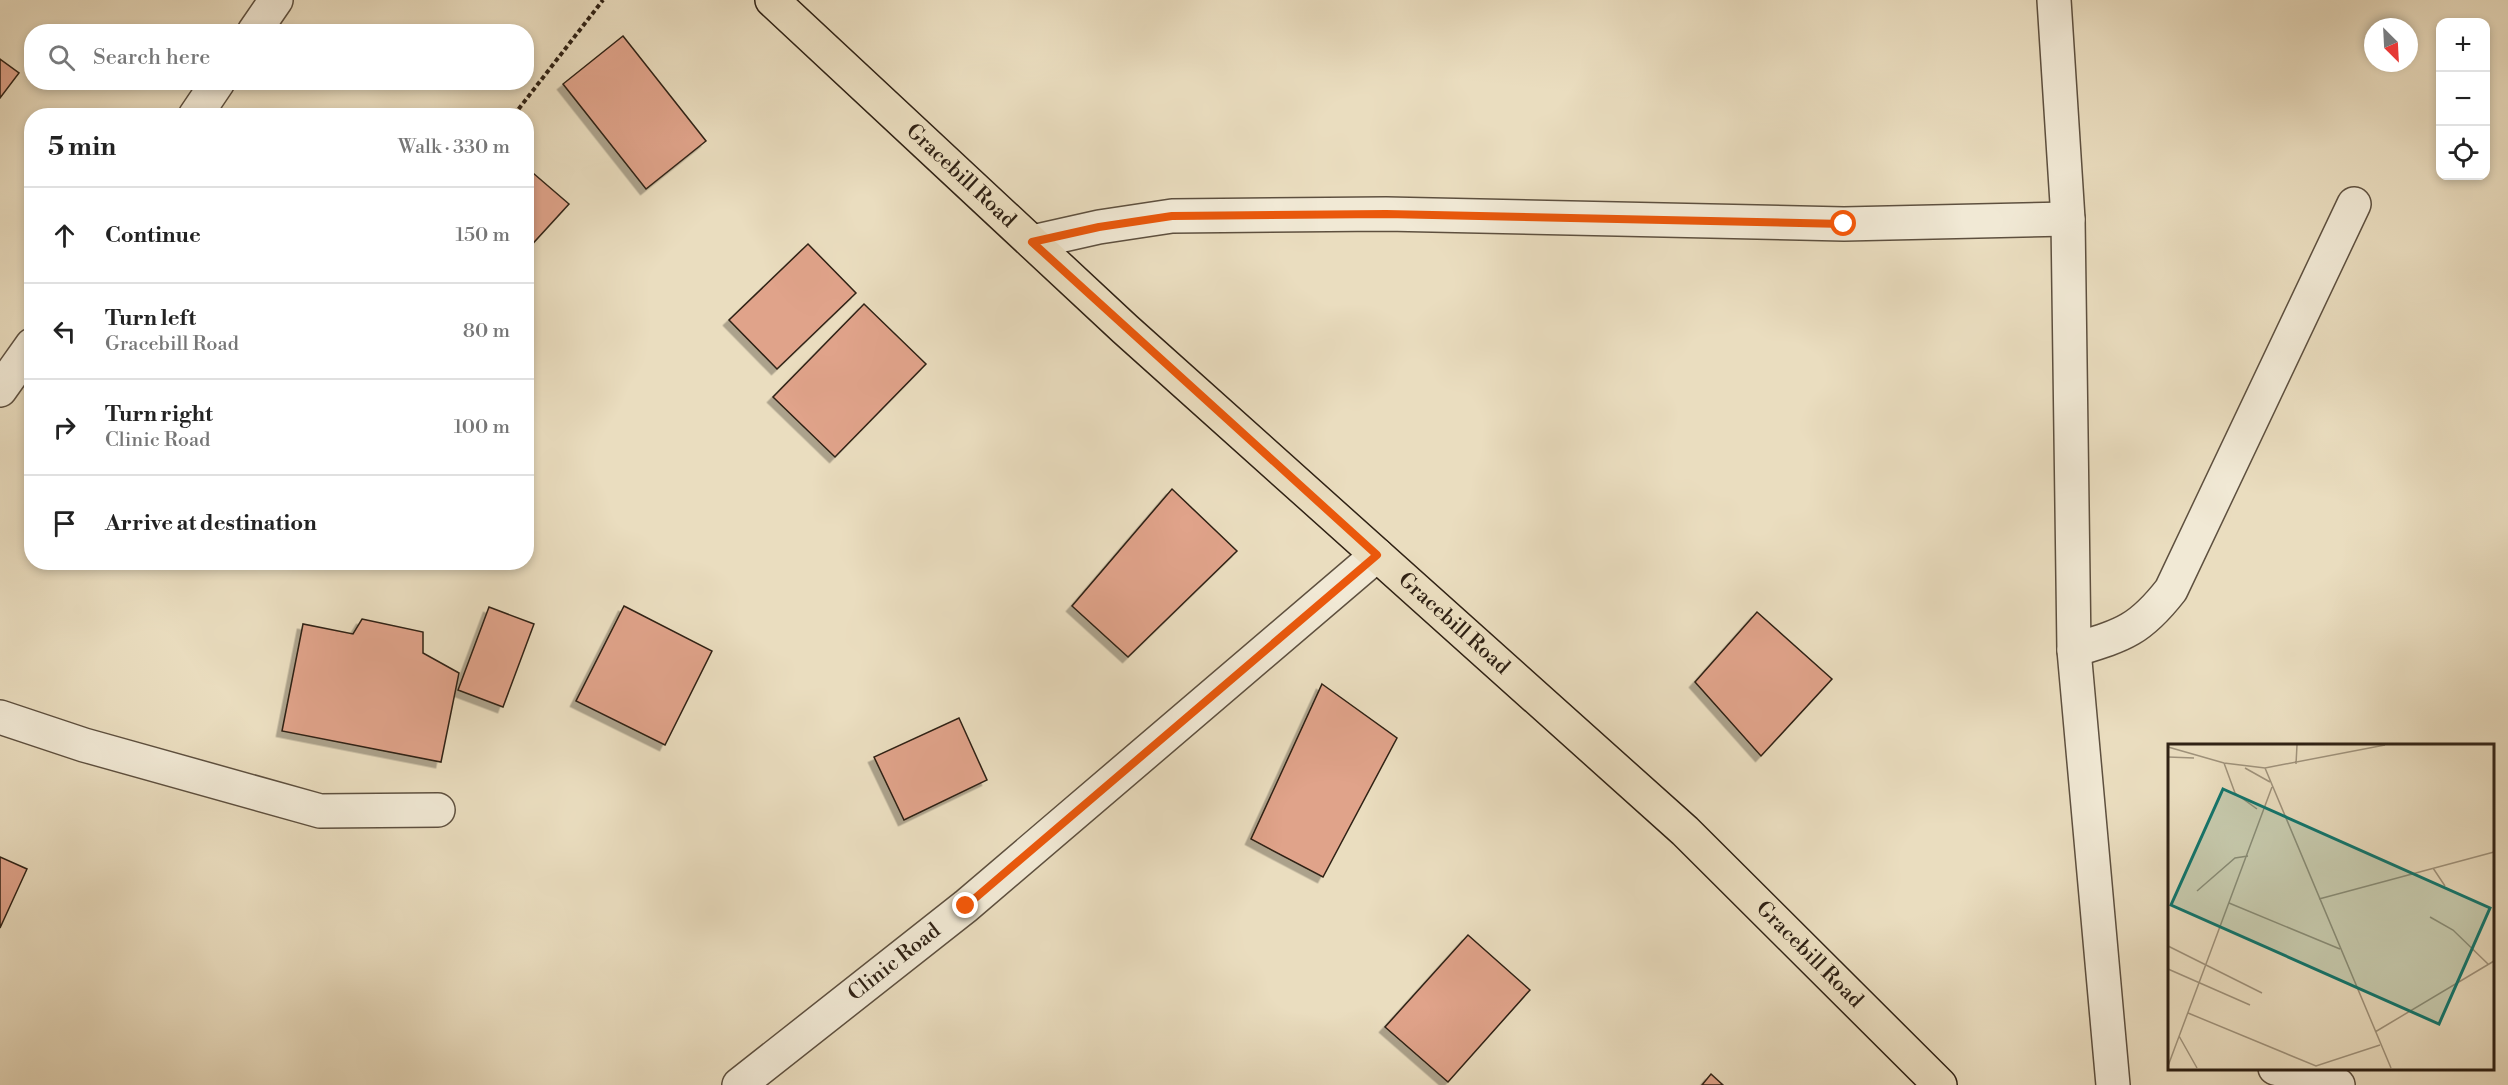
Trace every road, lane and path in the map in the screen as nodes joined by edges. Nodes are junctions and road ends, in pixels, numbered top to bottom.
1 (276, 0) edge
2 (603, 0) edge
3 (772, 0) edge
4 (2054, 0) edge
5 (260, 24) edge
6 (534, 89) edge
7 (213, 90) edge
8 (533, 90) edge
9 (200, 108) edge
10 (519, 108) edge
11 (2354, 204) dead end
12 (2068, 219) junction
13 (1032, 242) junction
14 (24, 356) edge
15 (0, 390) edge
16 (1377, 555) junction
17 (2074, 650) junction
18 (0, 717) edge
19 (438, 810) dead end
20 (2282, 1070) edge
21 (739, 1085) edge
22 (1940, 1085) edge
23 (2113, 1085) edge
24 (2338, 1085) edge

1 - 5 street
2 - 6 path
3 - 13 main road, Gracebill Road
4 - 12 street
7 - 9 street
8 - 10 path
11 - 17 street
12 - 13 street
12 - 17 street
13 - 16 main road, Gracebill Road
14 - 15 street
16 - 21 street, Clinic Road
16 - 22 main road, Gracebill Road
17 - 23 street
18 - 19 street
20 - 24 street

